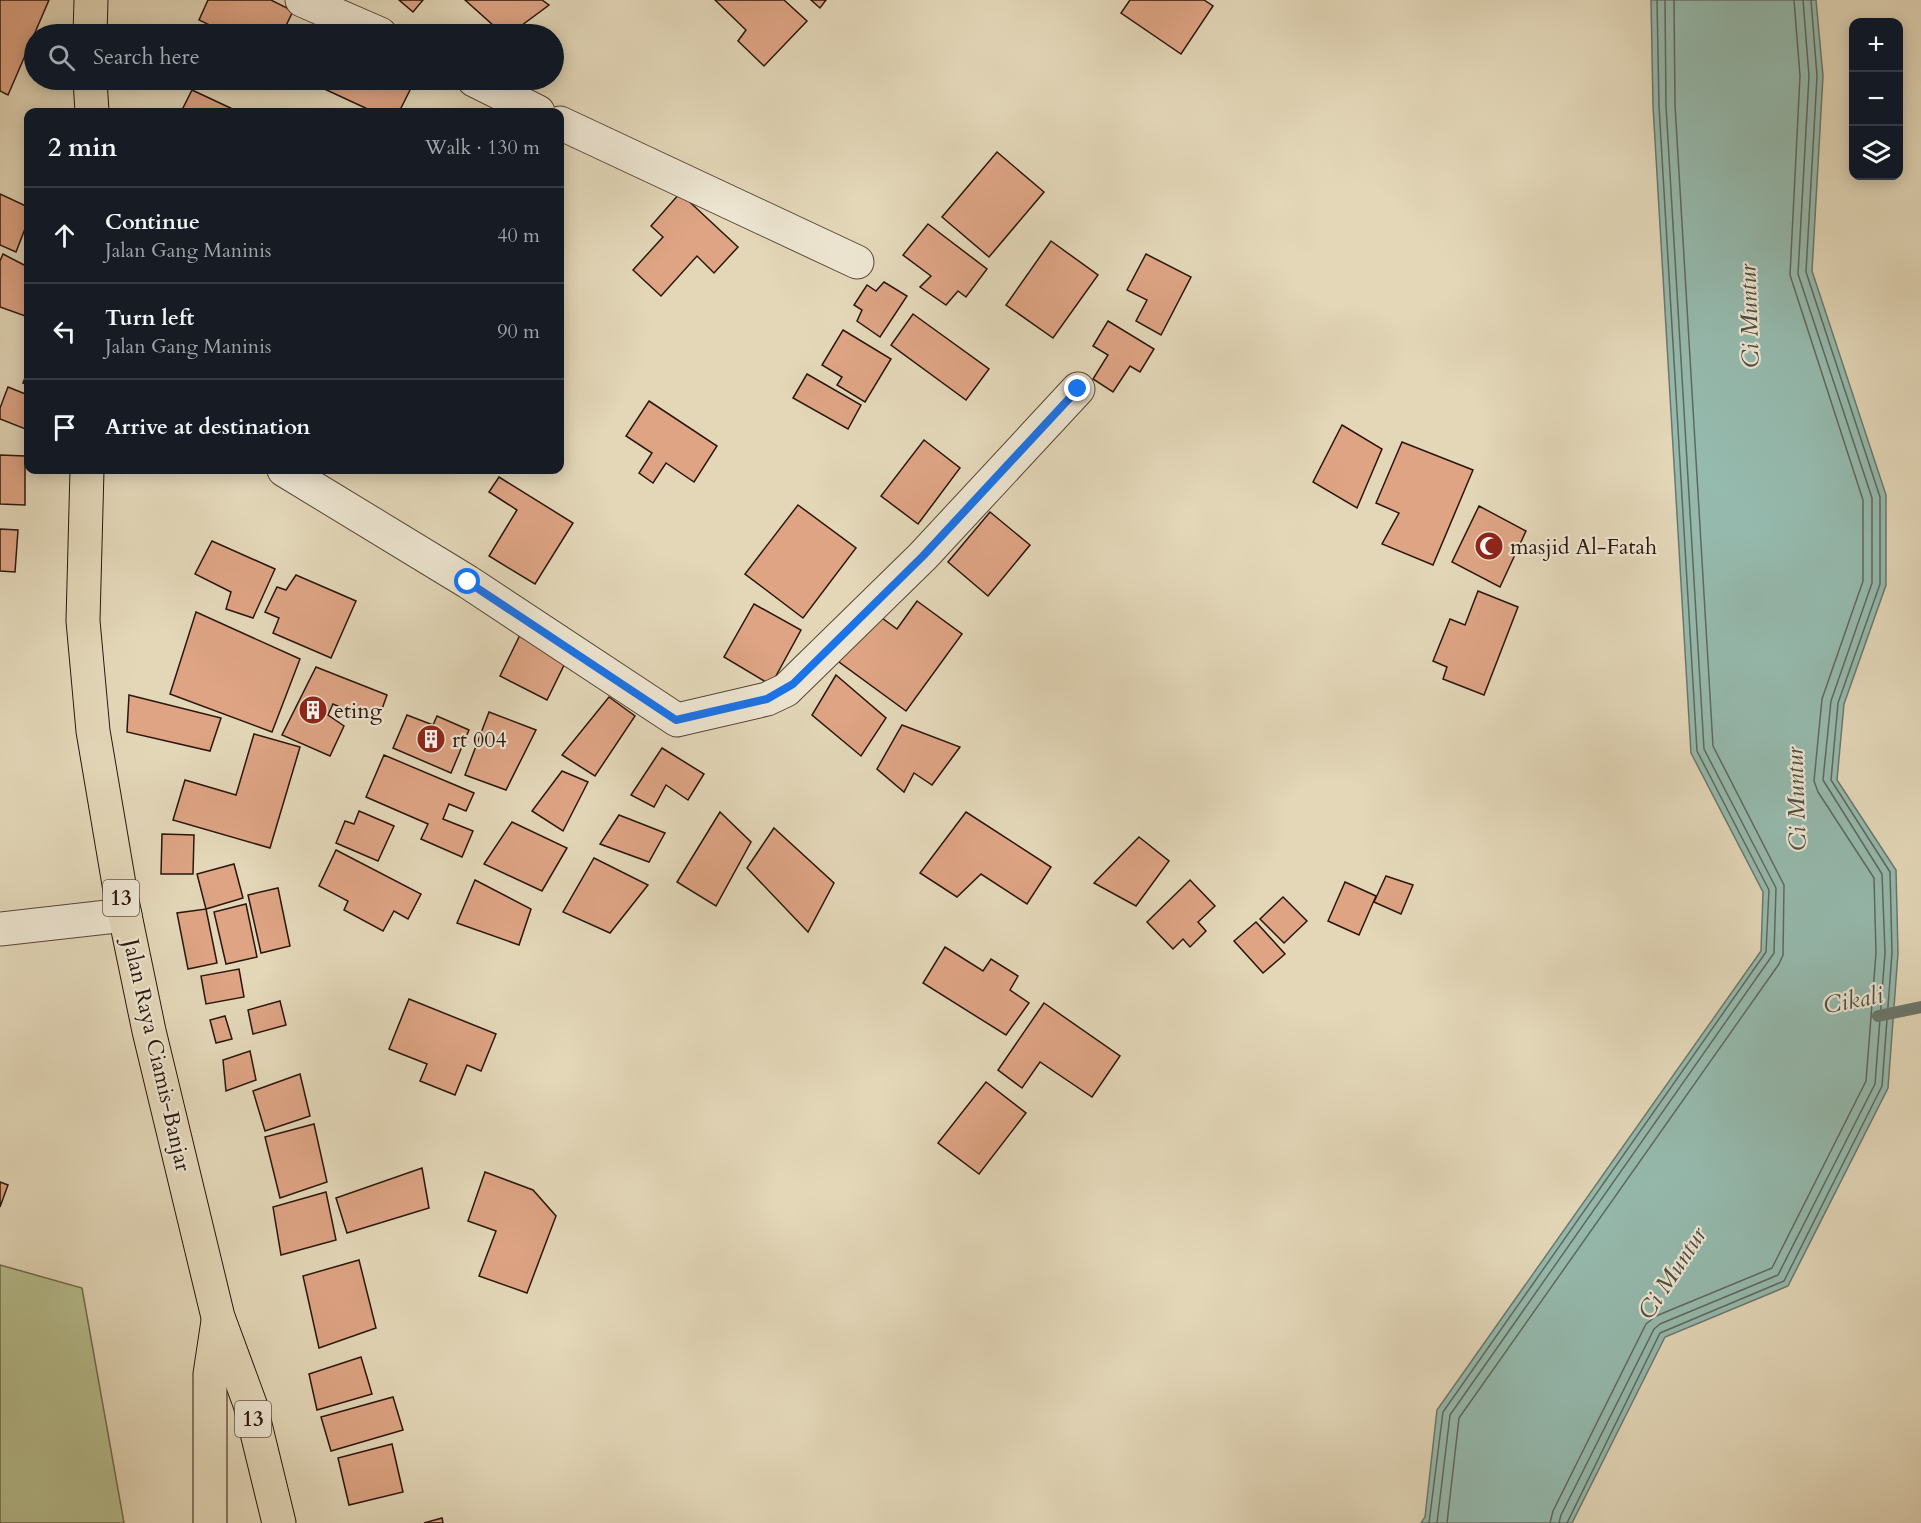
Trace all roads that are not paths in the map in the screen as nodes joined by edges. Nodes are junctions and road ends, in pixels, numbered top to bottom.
1 (92, 0) edge
2 (302, 0) edge
3 (91, 24) edge
4 (357, 24) edge
5 (91, 90) edge
6 (494, 90) edge
7 (92, 108) edge
8 (530, 108) edge
9 (564, 125) edge
10 (857, 262) dead end
11 (1078, 389) dead end
12 (87, 474) edge
13 (291, 474) edge
14 (125, 915) junction
15 (0, 929) edge
16 (218, 1317) junction
17 (210, 1523) edge
18 (279, 1523) edge

1 - 3 highway
2 - 4 street
5 - 7 highway
6 - 8 street
9 - 10 street
11 - 13 street
12 - 14 highway, Jalan Raya Ciamis-Banjar / 13
14 - 15 street
14 - 16 highway, Jalan Raya Ciamis-Banjar / 13
16 - 17 highway, 13
16 - 18 highway, 13

